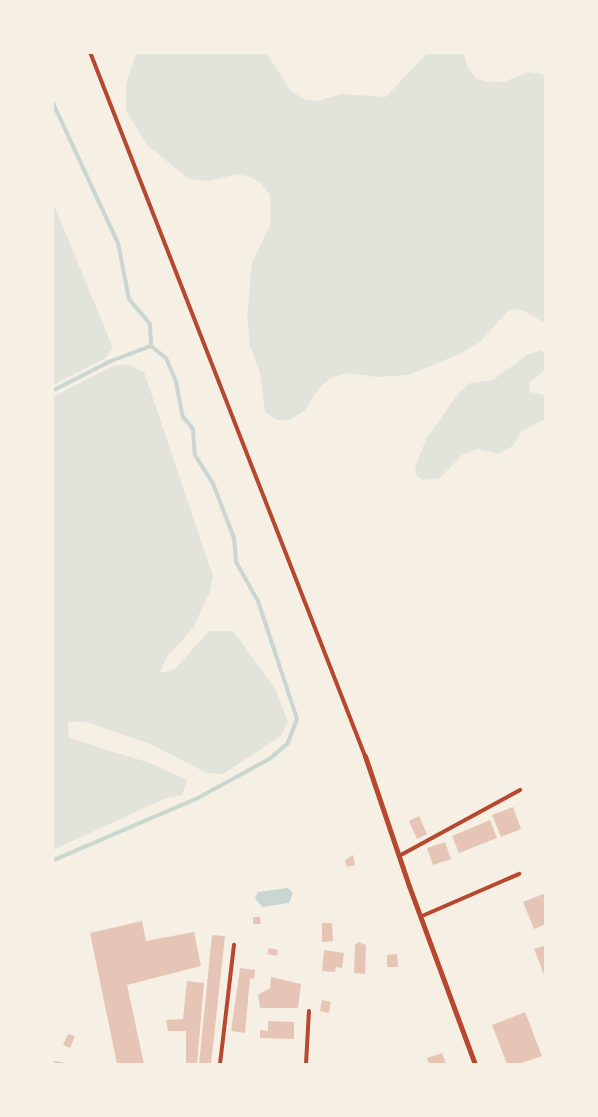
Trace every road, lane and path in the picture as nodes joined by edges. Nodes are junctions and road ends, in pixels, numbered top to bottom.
1 (90, 52) edge
2 (365, 756) joint
3 (520, 790) dead end
4 (399, 856) junction
5 (519, 874) dead end
6 (422, 916) junction
7 (234, 945) dead end
8 (309, 1011) dead end
9 (220, 1064) edge
10 (306, 1064) edge
11 (475, 1064) edge

1 - 2 lane
2 - 4 street
3 - 4 lane
4 - 6 street
5 - 6 lane
6 - 11 street
7 - 9 lane
8 - 10 lane

